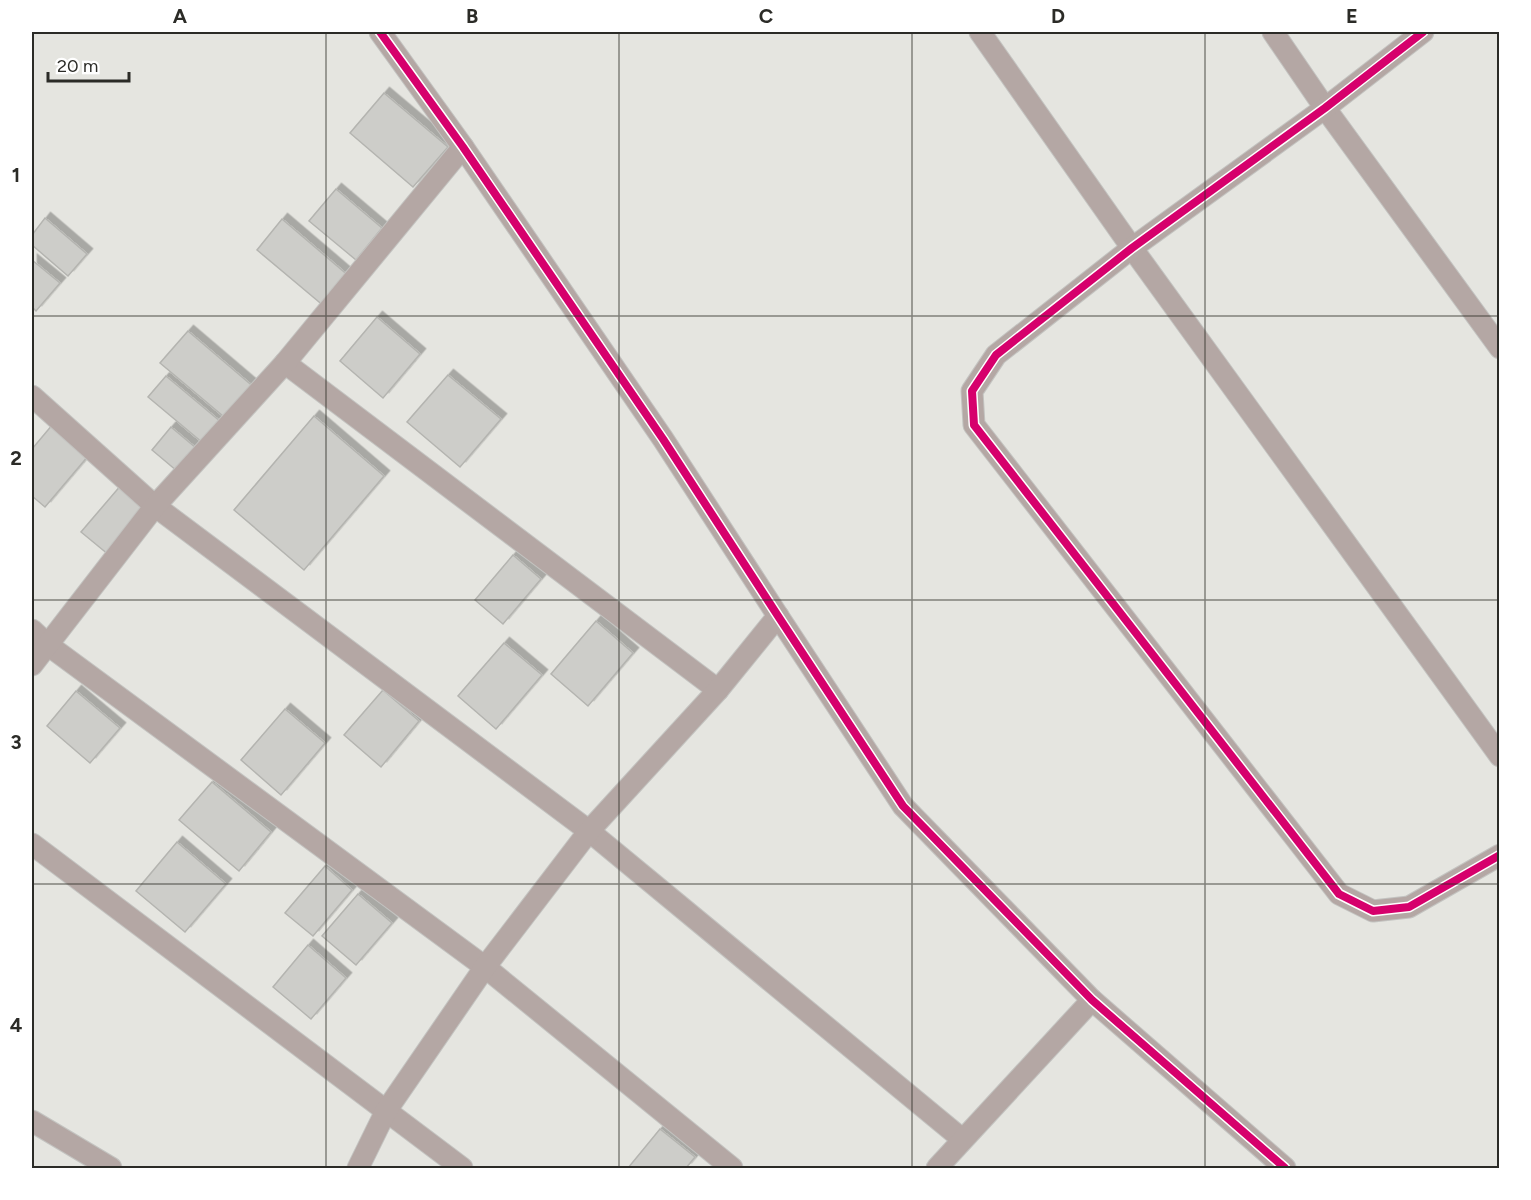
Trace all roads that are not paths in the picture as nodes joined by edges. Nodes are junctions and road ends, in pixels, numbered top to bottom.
1 (380, 32) edge
2 (980, 32) edge
3 (1273, 32) edge
4 (1423, 32) edge
5 (1325, 108) junction
6 (463, 147) junction
7 (1132, 248) junction
8 (1500, 348) edge
9 (285, 363) junction
10 (32, 396) edge
11 (155, 506) junction
12 (778, 616) junction
13 (32, 630) edge
14 (48, 645) junction
15 (32, 665) edge
16 (717, 690) junction
17 (1500, 756) edge
18 (589, 831) junction
19 (32, 844) edge
20 (1500, 855) edge
21 (485, 967) junction
22 (1092, 999) junction
23 (386, 1111) junction
24 (32, 1121) edge
25 (963, 1139) junction
26 (111, 1168) edge
27 (358, 1168) edge
28 (462, 1168) edge
29 (732, 1168) edge
30 (936, 1168) edge
31 (1285, 1168) edge

1 - 6 street
2 - 7 street
3 - 5 street
4 - 5 street
5 - 7 street
5 - 8 street
6 - 9 street
6 - 12 street
7 - 17 street
7 - 20 street
9 - 11 street
9 - 16 street
10 - 11 street
11 - 14 street
11 - 18 street
12 - 16 street
12 - 22 street
13 - 14 street
14 - 15 street
14 - 21 street
16 - 18 street
18 - 21 street
18 - 25 street
19 - 23 street
21 - 23 street
21 - 29 street
22 - 25 street
22 - 31 street
23 - 27 street
23 - 28 street
24 - 26 street
25 - 30 street

